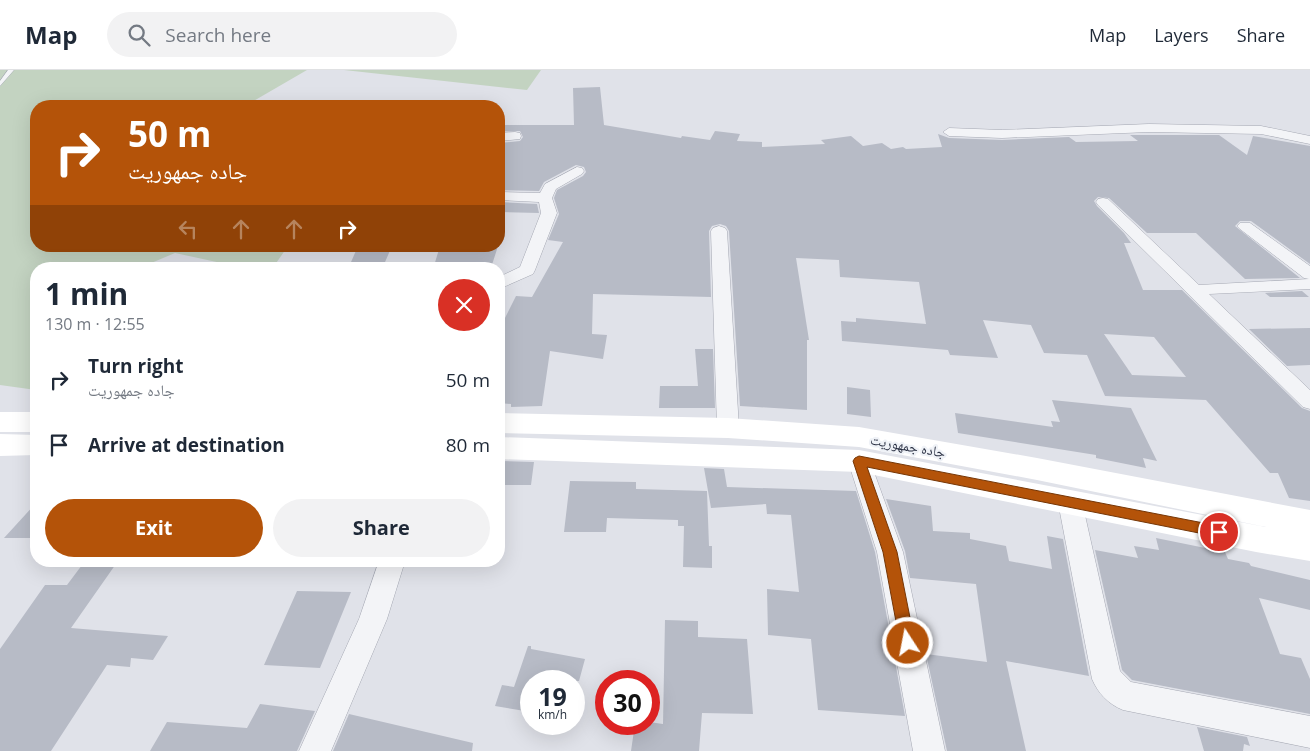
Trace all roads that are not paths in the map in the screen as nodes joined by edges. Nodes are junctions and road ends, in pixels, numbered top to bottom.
1 (12, 70) edge
2 (0, 84) edge
3 (949, 132) dead end
4 (515, 136) dead end
5 (505, 137) edge
6 (1310, 140) edge
7 (577, 171) dead end
8 (505, 196) edge
9 (545, 198) junction
10 (1103, 202) dead end
11 (1244, 226) dead end
12 (719, 230) dead end
13 (1310, 274) edge
14 (505, 281) edge
15 (1310, 284) edge
16 (1194, 290) junction
17 (1310, 402) edge
18 (0, 422) edge
19 (30, 422) edge
20 (505, 423) edge
21 (728, 428) junction
22 (0, 445) edge
23 (30, 445) edge
24 (505, 448) edge
25 (859, 461) junction
26 (1070, 502) junction
27 (1310, 524) edge
28 (1310, 547) edge
29 (390, 567) edge
30 (1310, 732) edge
31 (315, 751) edge
32 (928, 751) edge

1 - 2 lane
3 - 6 street
4 - 5 street
7 - 9 street
8 - 9 street
9 - 14 street
10 - 16 street
11 - 13 street
12 - 21 street
15 - 16 street
16 - 17 street
18 - 19 main road
20 - 21 main road, جاده جمهوریت
21 - 27 main road, جاده جمهوریت
22 - 23 main road
24 - 25 main road, جاده جمهوریت
25 - 26 main road, جاده جمهوریت
25 - 32 street
26 - 28 main road, جاده جمهوریت
26 - 30 street
29 - 31 street

